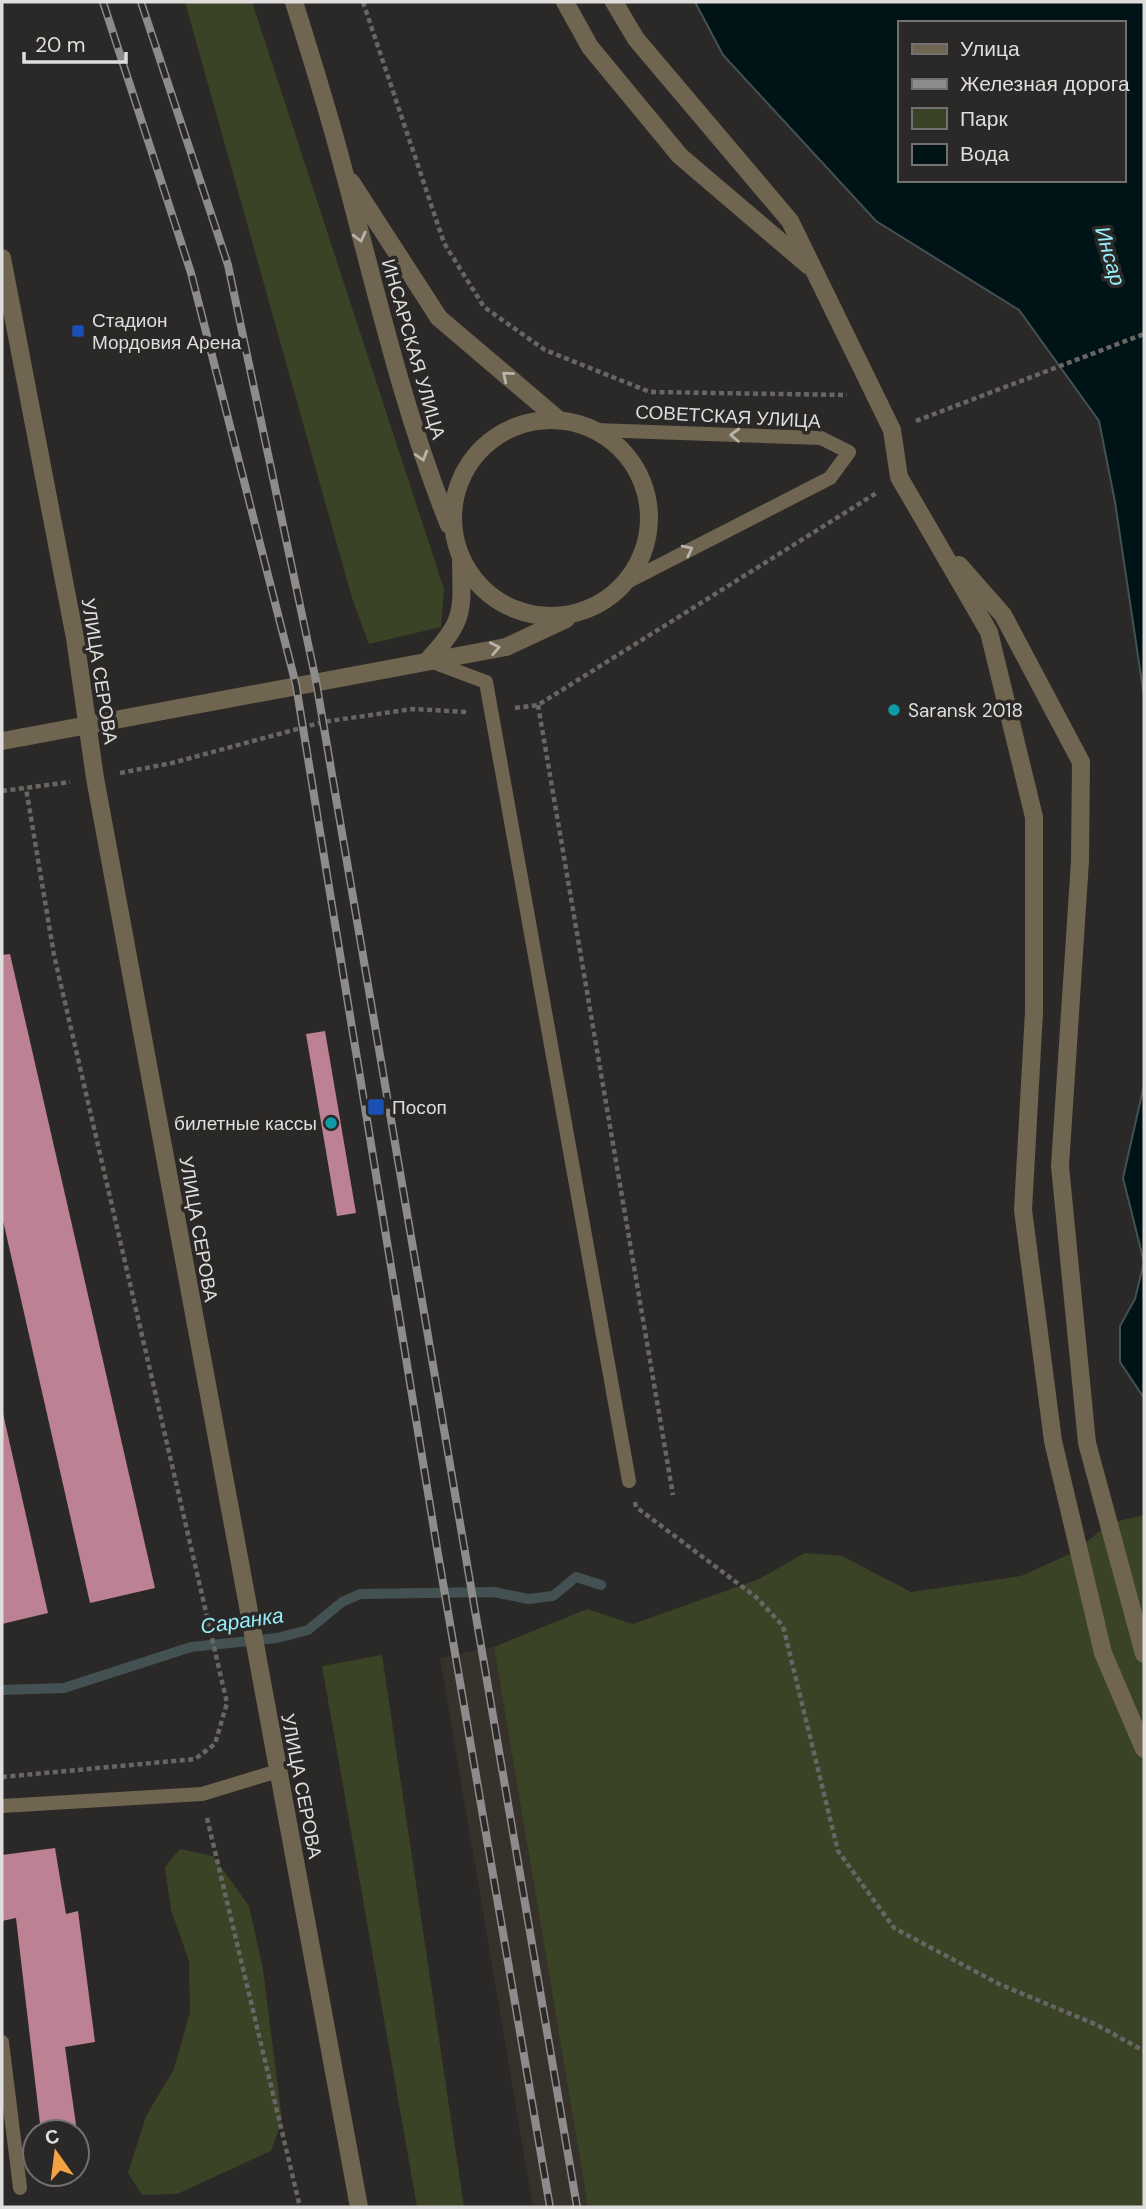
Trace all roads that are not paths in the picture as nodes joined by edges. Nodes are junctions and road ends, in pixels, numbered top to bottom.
1 (294, 2) edge
2 (565, 2) edge
3 (614, 2) edge
4 (344, 170) junction
5 (2, 258) edge
6 (814, 271) junction
7 (559, 420) junction
8 (596, 430) junction
9 (933, 535) junction
10 (454, 536) junction
11 (461, 559) junction
12 (627, 582) junction
13 (578, 614) junction
14 (428, 660) junction
15 (89, 725) junction
16 (2, 741) edge
17 (629, 1481) road end
18 (1144, 1654) edge
19 (1144, 1749) edge
20 (278, 1772) junction
21 (2, 1806) edge
22 (2, 2042) edge
23 (20, 2188) dead end
24 (359, 2207) edge

1 - 4 street, ИНСАРСКАЯ УЛИЦА
2 - 6 street
3 - 6 street
7 -> 4 street, ИНСАРСКАЯ УЛИЦА
4 -> 10 street, ИНСАРСКАЯ УЛИЦА
5 - 15 street, УЛИЦА СЕРОВА
6 - 9 street
7 - 8 street
7 - 10 street
8 - 12 street
12 -> 8 lane, СОВЕТСКАЯ УЛИЦА
9 - 18 street
9 - 19 street
10 - 11 street
11 - 13 street
11 - 14 street
12 - 13 street
14 -> 13 street
14 - 15 street
14 - 17 lane
15 - 16 street
15 - 20 street, УЛИЦА СЕРОВА
20 - 21 lane
20 - 24 street, УЛИЦА СЕРОВА
22 - 23 lane

